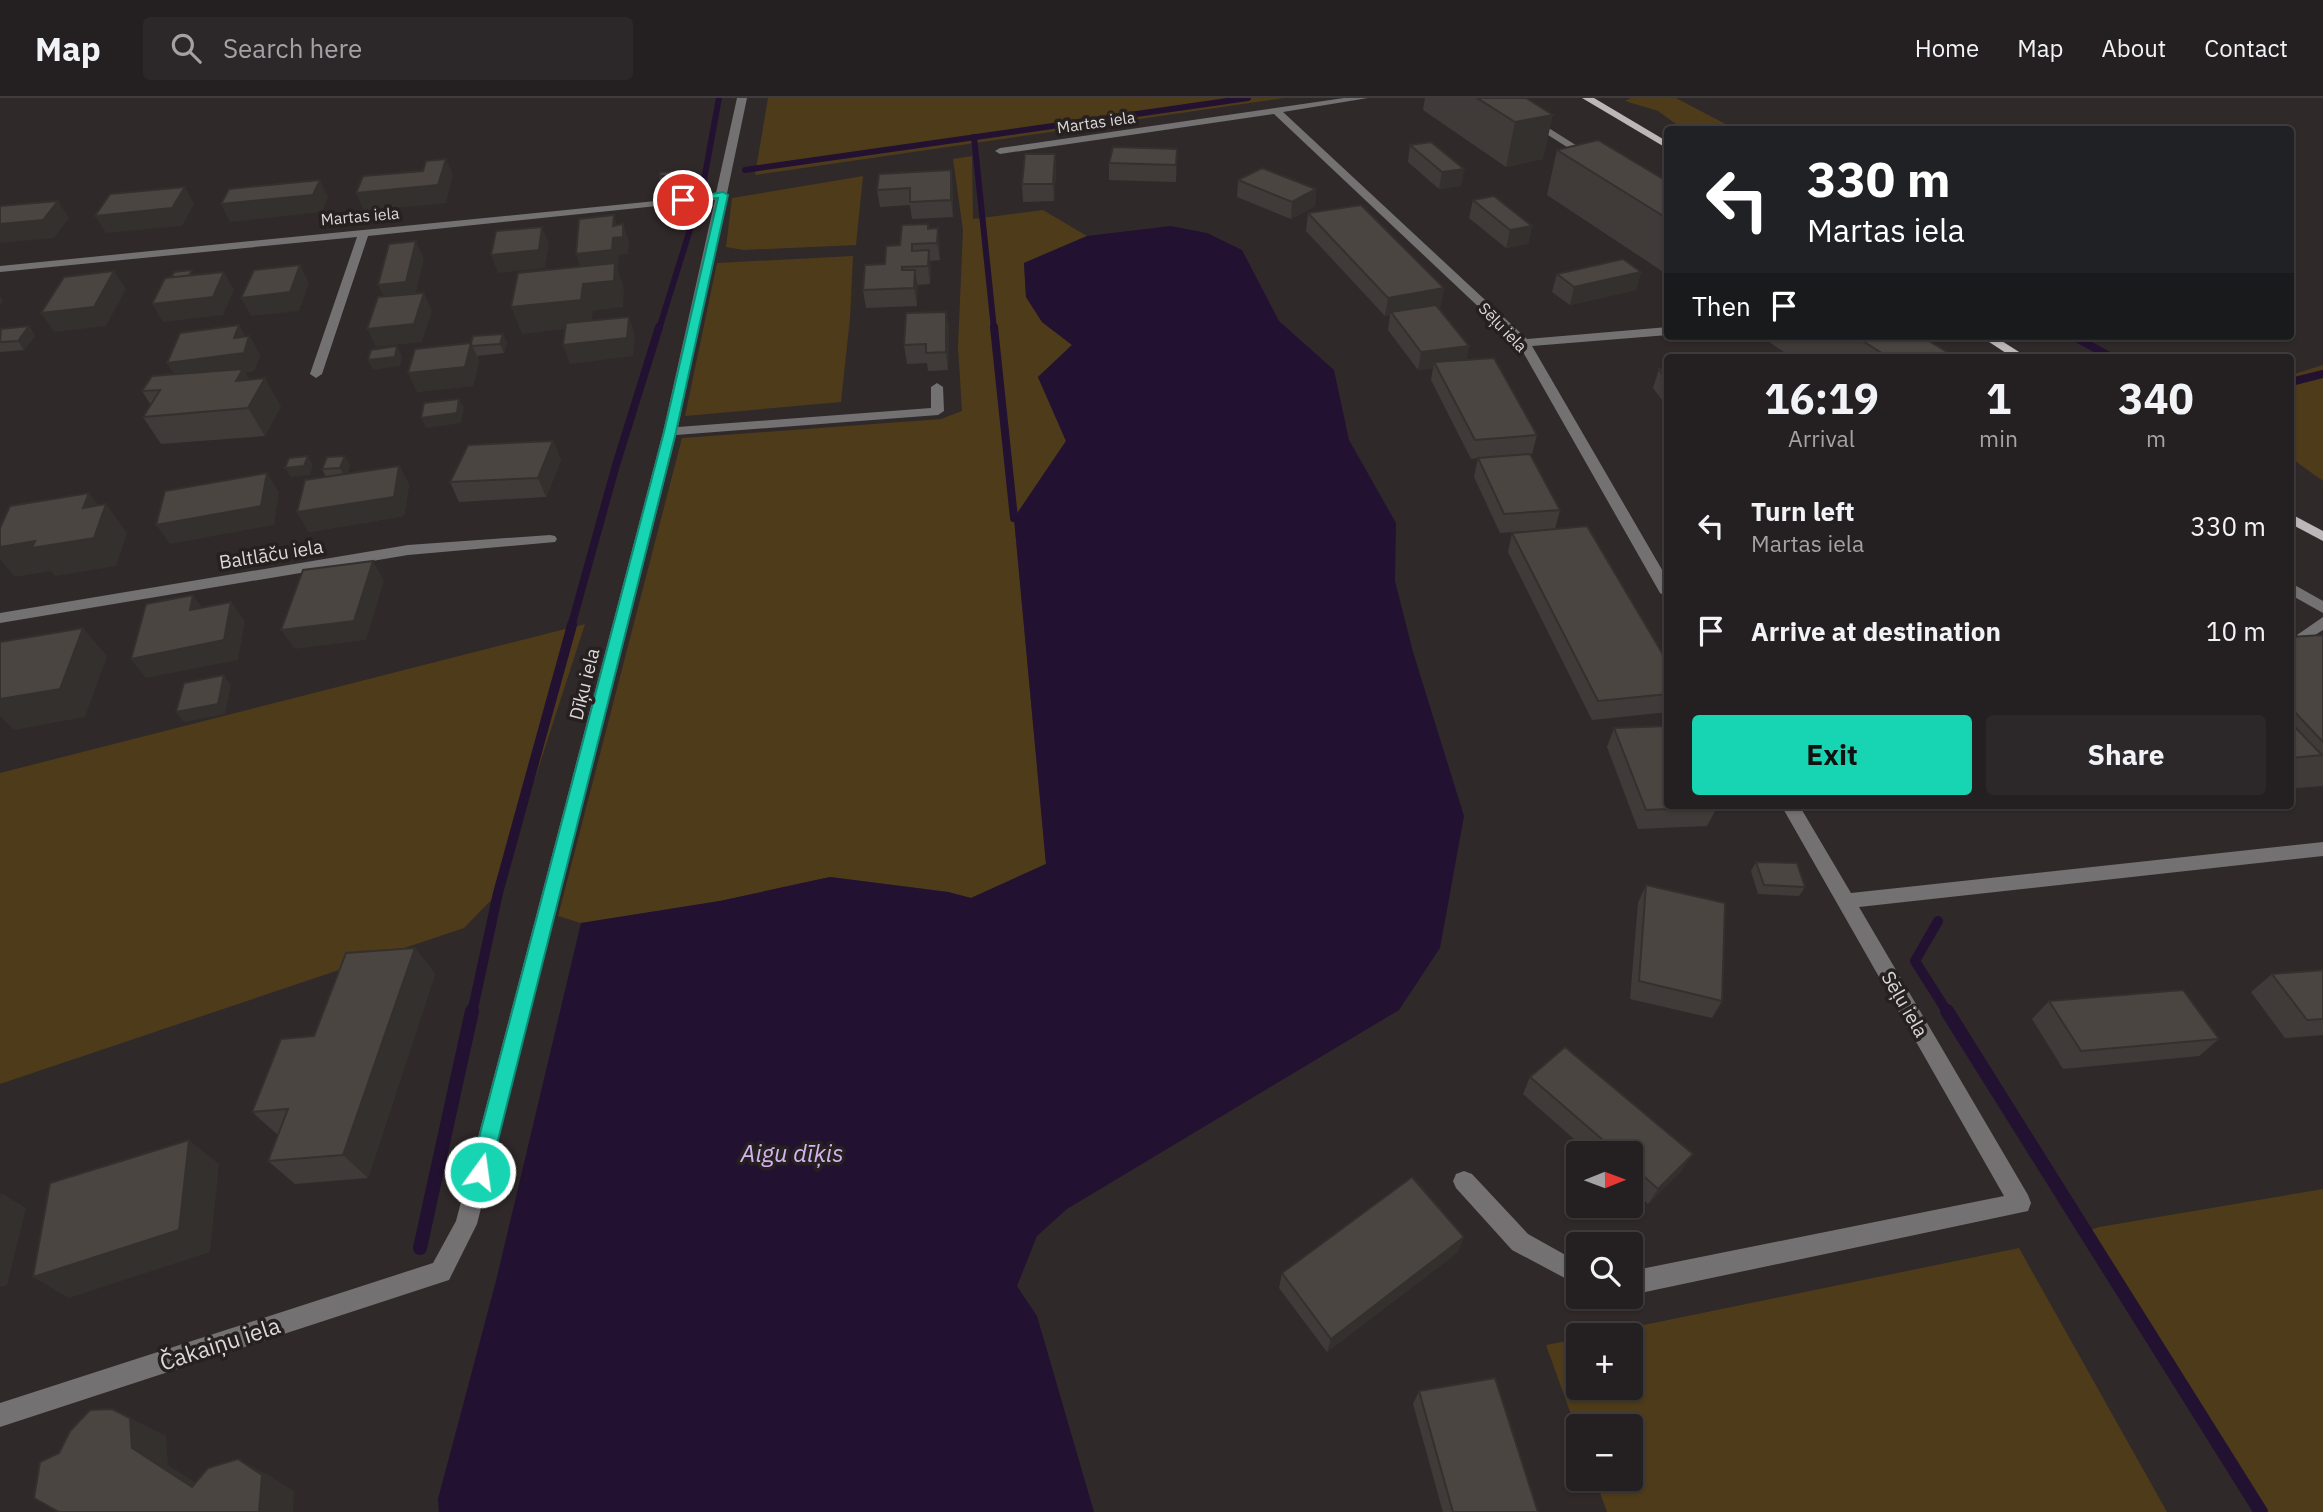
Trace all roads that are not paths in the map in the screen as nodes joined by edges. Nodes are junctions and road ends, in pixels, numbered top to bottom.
1 (742, 98) edge
2 (1363, 98) edge
3 (1495, 98) edge
4 (1587, 98) edge
5 (1276, 111) junction
6 (1664, 144) edge
7 (1000, 151) dead end
8 (1600, 163) edge
9 (723, 195) junction
10 (364, 232) junction
11 (0, 269) edge
12 (1664, 331) edge
13 (1993, 340) edge
14 (1524, 343) junction
15 (2016, 354) edge
16 (316, 374) dead end
17 (937, 387) dead end
18 (670, 432) junction
19 (2294, 520) edge
20 (2323, 537) edge
21 (550, 539) dead end
22 (1664, 586) edge
23 (2294, 590) edge
24 (2323, 608) edge
25 (0, 618) edge
26 (2323, 622) edge
27 (2323, 652) edge
28 (1792, 809) edge
29 (2323, 849) edge
30 (1846, 901) junction
31 (1464, 1181) dead end
32 (1566, 1267) edge
33 (441, 1272) joint
34 (1643, 1281) edge
35 (0, 1415) edge

1 - 9 street, Dīķu iela
2 - 5 street, Martas iela
3 - 8 street
4 - 6 main road
5 - 7 street, Martas iela
5 - 14 street, Sēļu iela
9 - 10 street, Martas iela
9 - 18 street, Dīķu iela
10 - 11 street, Martas iela
10 - 16 street
12 - 14 street
13 - 15 main road
14 - 22 street, Sēļu iela
17 - 18 street
18 - 33 street, Dīķu iela
19 - 20 main road
21 - 25 street, Baltlāču iela
23 - 24 street
26 - 27 street
28 - 30 street, Sēļu iela
29 - 30 street
30 - 34 street, Sēļu iela
31 - 32 street
33 - 35 street, Čakaiņu iela

